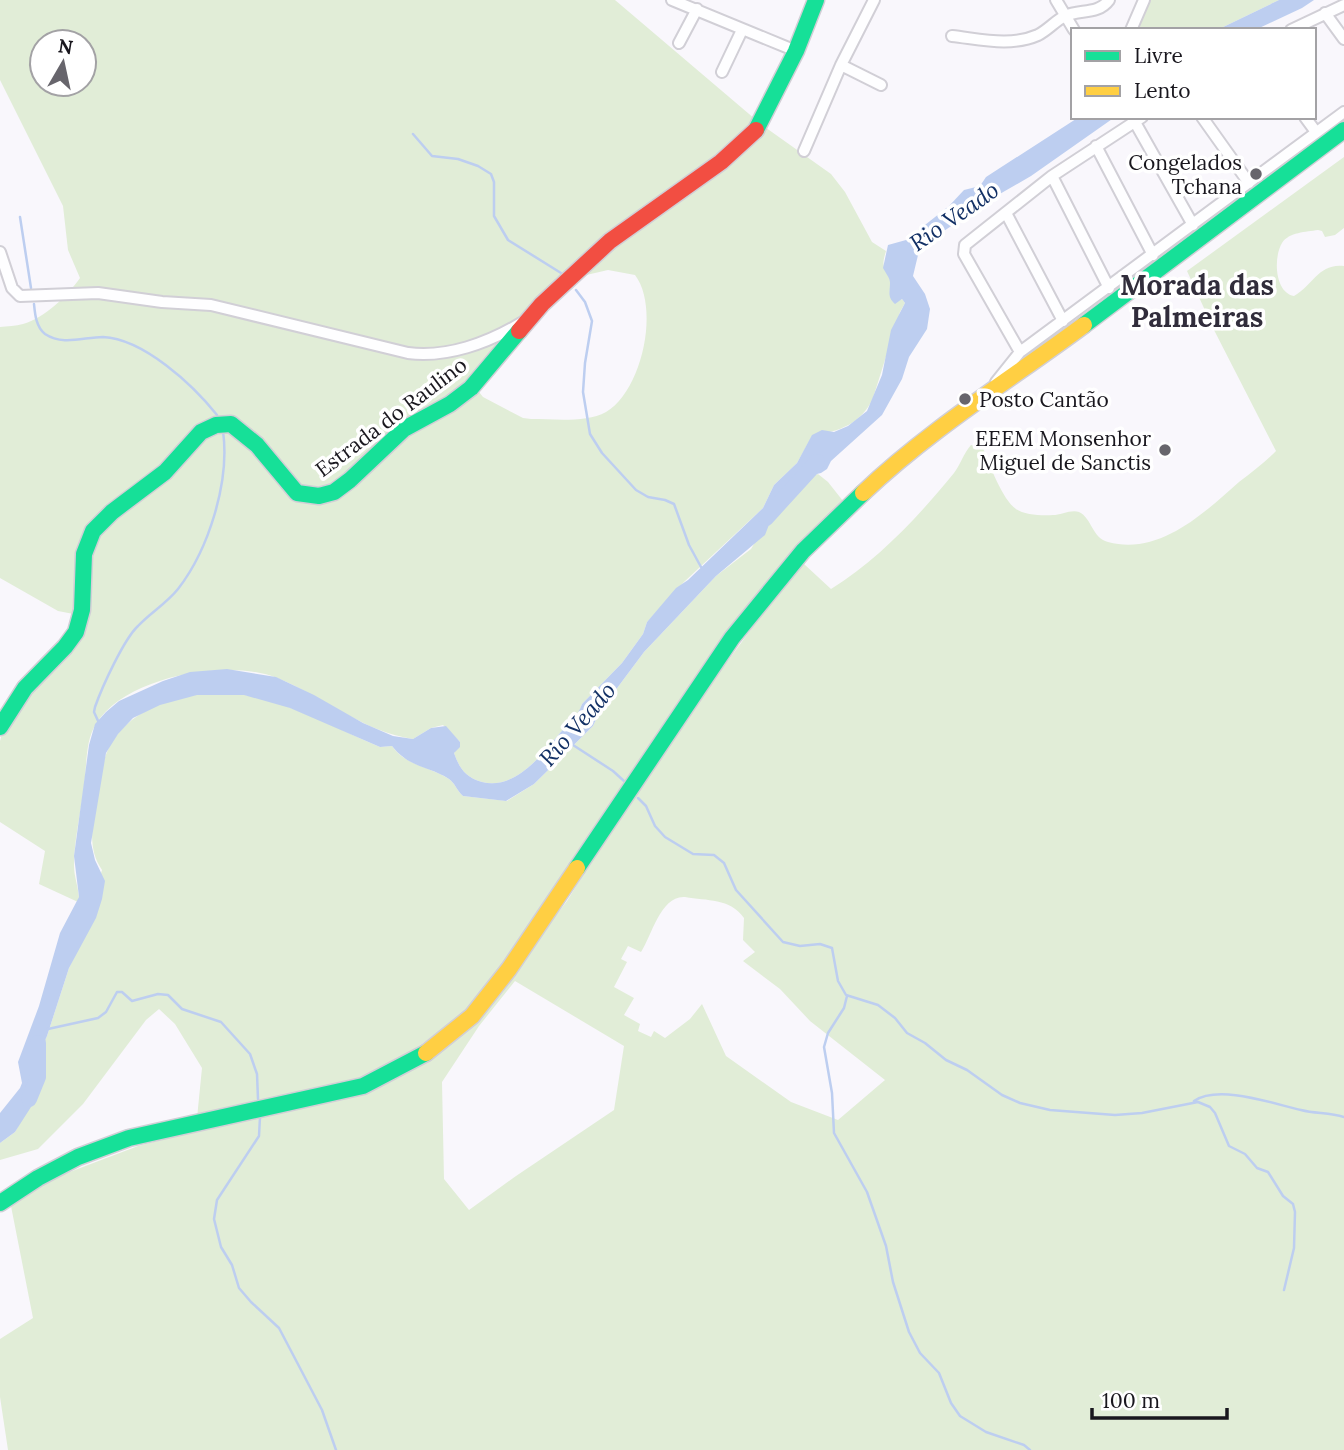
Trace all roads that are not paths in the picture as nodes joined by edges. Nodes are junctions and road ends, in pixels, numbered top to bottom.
1 (672, 0) edge
2 (874, 0) edge
3 (1056, 0) edge
4 (1109, 0) edge
5 (1144, 0) edge
6 (811, 2) edge
7 (1344, 5) edge
8 (697, 9) junction
9 (1325, 13) junction
10 (1065, 16) junction
11 (1073, 28) edge
12 (1132, 28) edge
13 (1295, 28) edge
14 (742, 30) junction
15 (952, 36) dead end
16 (1344, 39) edge
17 (679, 43) dead end
18 (796, 51) junction
19 (841, 65) junction
20 (722, 72) dead end
21 (881, 85) dead end
22 (1344, 112) edge
23 (1136, 119) edge
24 (1203, 119) edge
25 (1307, 119) edge
26 (1344, 131) edge
27 (1316, 132) junction
28 (1096, 146) junction
29 (804, 151) dead end
30 (1052, 176) junction
31 (1249, 183) junction
32 (1006, 213) junction
33 (1193, 225) junction
34 (0, 252) edge
35 (1153, 255) junction
36 (1109, 288) junction
37 (532, 316) junction
38 (1063, 321) junction
39 (1020, 352) junction
40 (989, 393) junction
41 (0, 727) edge
42 (0, 1203) edge

1 - 8 street
2 - 19 street
3 - 10 street
4 - 10 street
5 - 12 street
6 - 18 main road
7 - 9 street
8 - 14 street
8 - 17 street
9 - 13 street
9 - 16 street
10 - 11 street
10 - 15 street
14 - 18 street
14 - 20 street
18 - 37 main road, Estrada do Raulino
19 - 21 street
19 - 29 street
22 - 27 street
23 - 28 street
23 - 33 street
24 - 31 street
25 - 27 street
26 - 40 main road
27 - 31 street
28 - 30 street
28 - 35 street
30 - 32 street
30 - 36 street
31 - 33 street
32 - 38 street
32 - 39 street
33 - 35 street
34 - 37 street
35 - 36 street
36 - 38 street
37 - 41 main road, Estrada do Raulino
38 - 39 street
39 - 40 street
40 - 42 main road

